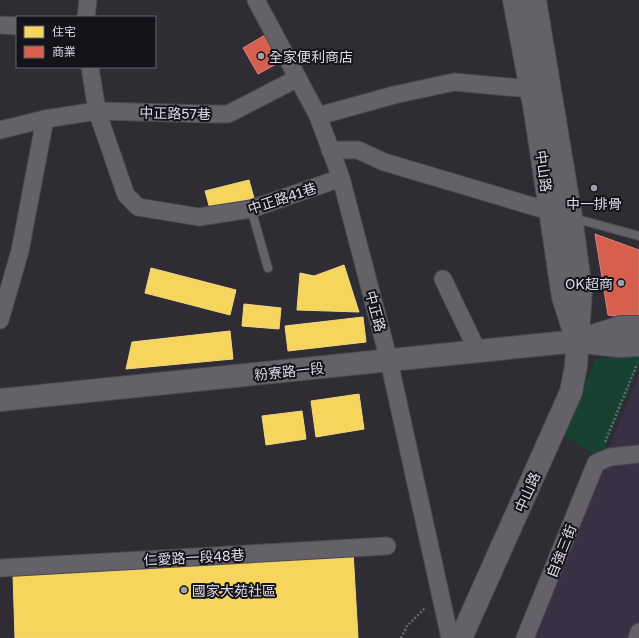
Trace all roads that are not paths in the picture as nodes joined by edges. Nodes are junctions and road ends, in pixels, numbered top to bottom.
1 (88, 0) edge
2 (256, 0) edge
3 (514, 0) edge
4 (535, 0) edge
5 (86, 16) edge
6 (0, 25) edge
7 (16, 26) edge
8 (90, 68) edge
9 (298, 78) junction
10 (531, 89) junction
11 (97, 111) junction
12 (318, 116) junction
13 (45, 119) junction
14 (0, 130) edge
15 (330, 150) junction
16 (341, 178) junction
17 (251, 210) junction
18 (549, 211) junction
19 (571, 217) junction
20 (639, 236) edge
21 (268, 268) dead end
22 (443, 279) dead end
23 (0, 320) edge
24 (639, 327) edge
25 (577, 341) junction
26 (639, 345) edge
27 (478, 352) junction
28 (389, 361) junction
29 (0, 400) edge
30 (639, 454) edge
31 (387, 546) dead end
32 (0, 568) edge
33 (639, 632) edge
34 (450, 638) edge
35 (461, 638) edge
36 (525, 638) edge
37 (637, 638) edge

1 - 5 street
2 - 9 street, 中正路
3 - 10 main road, 中山路
4 - 19 main road, 中山路
6 - 7 street
8 - 11 street, 中正路41巷
9 - 11 street, 中正路57巷
9 - 12 street, 中正路
10 - 12 street
10 - 18 main road, 中山路
11 - 13 street, 中正路57巷
11 - 17 street, 中正路41巷
12 - 15 street, 中正路
13 - 14 street, 中正路57巷
13 - 23 street
15 - 16 street, 中正路
15 - 18 street
16 - 17 street, 中正路41巷
16 - 28 street, 中正路
17 - 21 lane
18 - 25 main road, 中山路
19 - 20 lane
19 - 25 main road, 中山路
22 - 27 street
24 - 25 main road, 粉寮路一段
25 - 26 main road, 粉寮路一段
25 - 27 main road, 粉寮路一段
25 - 35 main road, 中山路
27 - 28 main road, 粉寮路一段
28 - 29 main road, 粉寮路一段
28 - 34 street, 中正路
30 - 36 street, 自強三街
31 - 32 street, 仁愛路一段48巷
33 - 37 street

